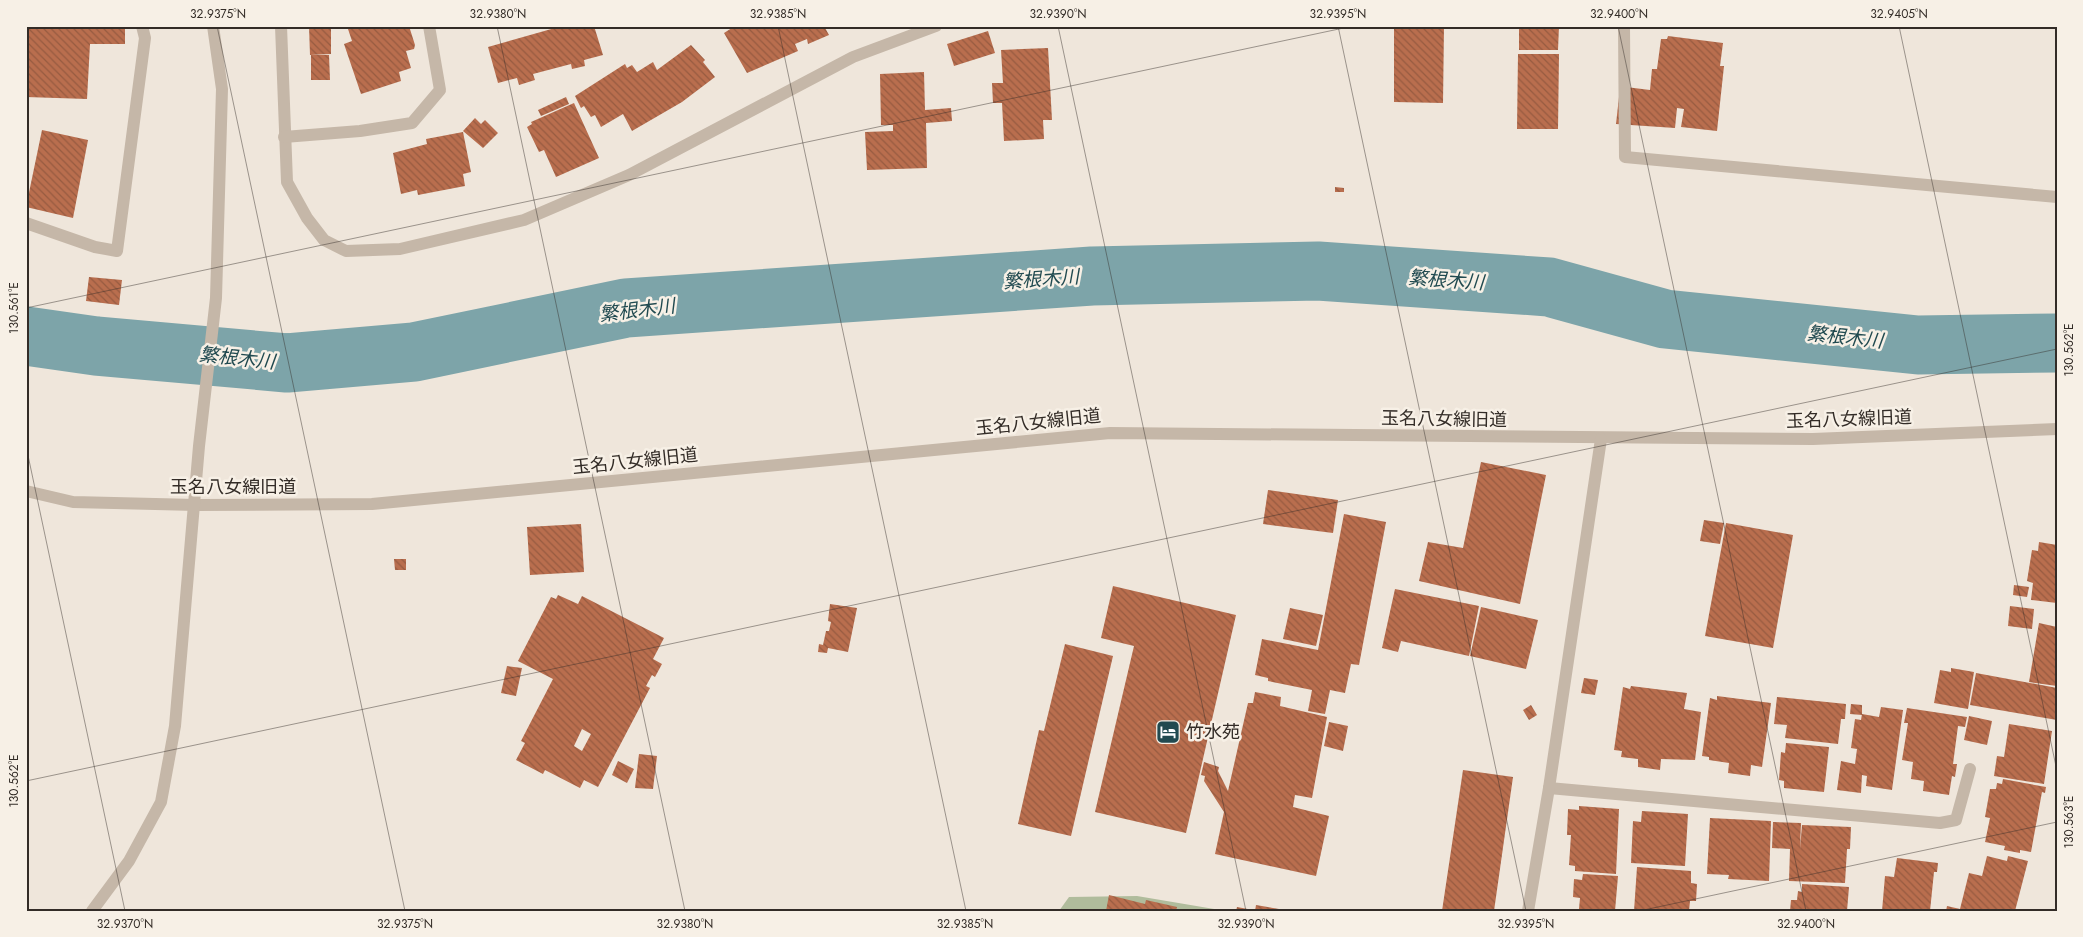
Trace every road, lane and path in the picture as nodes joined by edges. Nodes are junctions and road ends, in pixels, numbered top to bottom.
1 (142, 26) edge
2 (213, 26) edge
3 (281, 26) edge
4 (429, 26) edge
5 (936, 26) edge
6 (1624, 26) edge
7 (284, 137) junction
8 (2057, 198) edge
9 (26, 223) edge
10 (2057, 429) edge
11 (1601, 439) junction
12 (26, 492) edge
13 (196, 505) junction
14 (1970, 768) dead end
15 (1549, 788) junction
16 (92, 911) edge
17 (1528, 911) edge

1 - 9 street
2 - 13 street
3 - 7 street
4 - 7 street
5 - 7 street
6 - 8 street
10 - 11 street, 玉名八女線旧道
11 - 13 street, 玉名八女線旧道
11 - 15 street
12 - 13 street, 玉名八女線旧道
13 - 16 street
14 - 15 street
15 - 17 street

